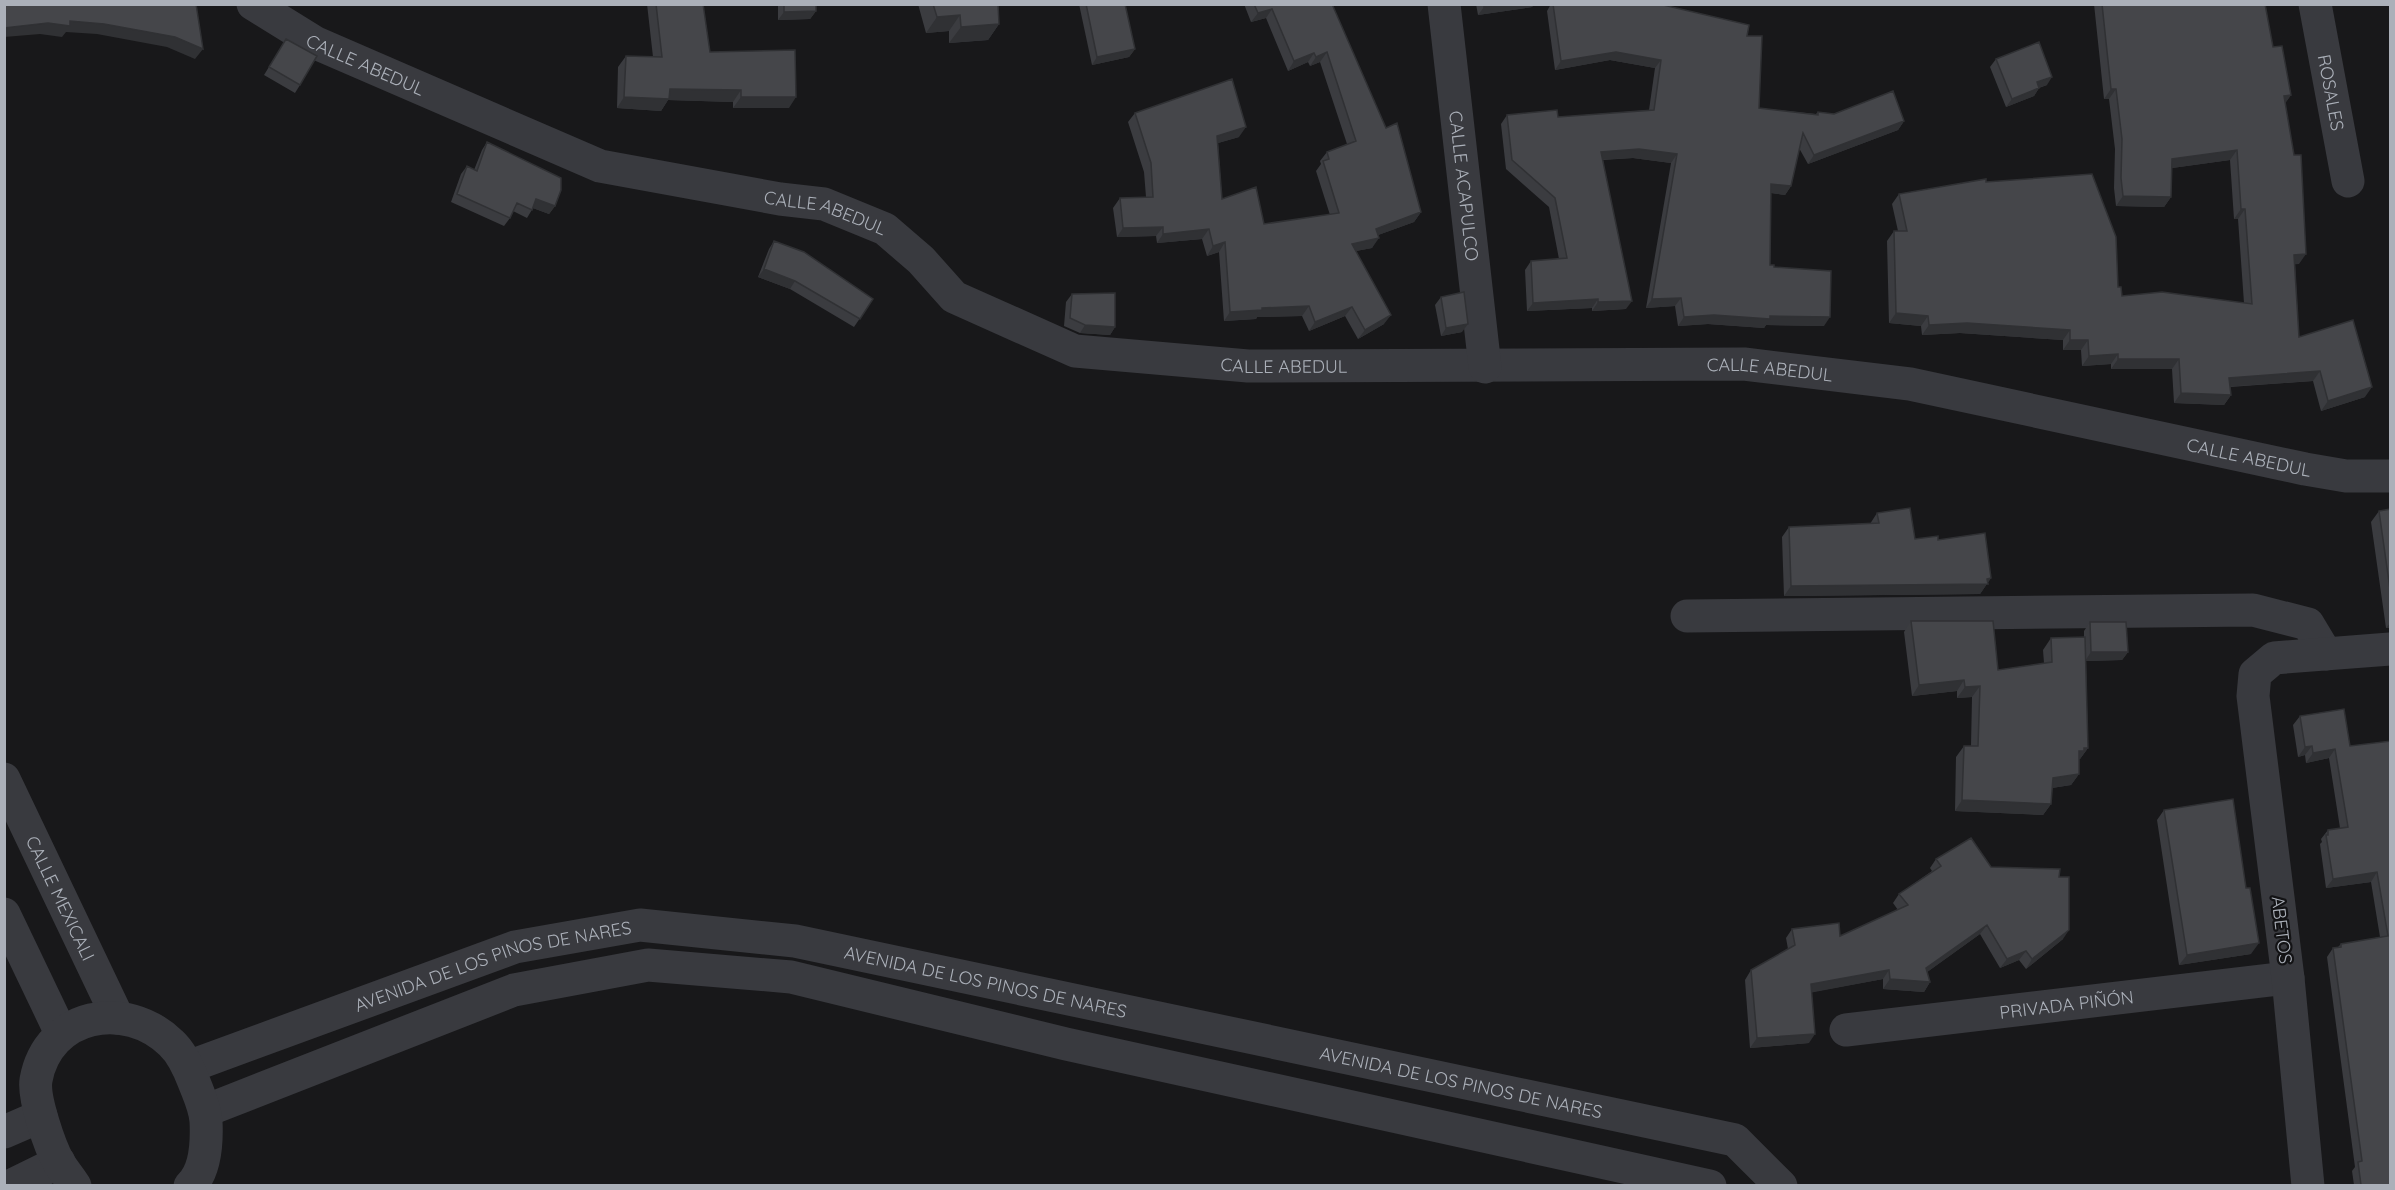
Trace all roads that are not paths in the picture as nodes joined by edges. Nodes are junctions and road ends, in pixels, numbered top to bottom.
1 (253, 4) edge
2 (1444, 4) edge
3 (2315, 4) edge
4 (2348, 181) dead end
5 (1485, 367) junction
6 (2391, 476) edge
7 (1687, 616) dead end
8 (2391, 649) edge
9 (2326, 654) junction
10 (4, 779) edge
11 (4, 914) edge
12 (795, 942) junction
13 (515, 946) junction
14 (791, 977) junction
15 (2288, 978) junction
16 (514, 990) junction
17 (1080, 1000) junction
18 (118, 1018) junction
19 (1846, 1030) dead end
20 (61, 1033) junction
21 (268, 1038) junction
22 (1066, 1044) junction
23 (188, 1067) junction
24 (286, 1079) junction
25 (205, 1111) junction
26 (41, 1116) junction
27 (4, 1132) edge
28 (67, 1174) edge
29 (10, 1185) edge
30 (190, 1185) edge
31 (1710, 1185) edge
32 (1773, 1185) edge
33 (2307, 1185) edge

1 - 5 street, CALLE ABEDUL
2 - 5 street, CALLE ACAPULCO
3 - 4 street, ROSALES
5 - 6 street, CALLE ABEDUL
7 - 9 street
8 - 9 street
9 - 15 street, ABETOS
10 - 18 street, CALLE MEXICALI
11 - 20 street
12 - 13 street, AVENIDA DE LOS PINOS DE NARES
12 - 14 street
12 - 17 street, AVENIDA DE LOS PINOS DE NARES
13 - 16 street
13 - 21 street, AVENIDA DE LOS PINOS DE NARES
14 - 16 street, AVENIDA DE LOS PINOS DE NARES
14 - 22 street, AVENIDA DE LOS PINOS DE NARES
15 - 19 street, PRIVADA PIÑÓN
15 - 33 street, ABETOS
16 - 24 street, AVENIDA DE LOS PINOS DE NARES
17 - 22 street
17 - 32 street, AVENIDA DE LOS PINOS DE NARES
18 - 20 street
18 - 23 street
20 - 26 street
21 - 23 street, AVENIDA DE LOS PINOS DE NARES
21 - 24 street
22 - 31 street, AVENIDA DE LOS PINOS DE NARES
23 - 25 street
24 - 25 street, AVENIDA DE LOS PINOS DE NARES
25 - 30 street
26 - 27 street
26 - 28 street
28 - 29 street

